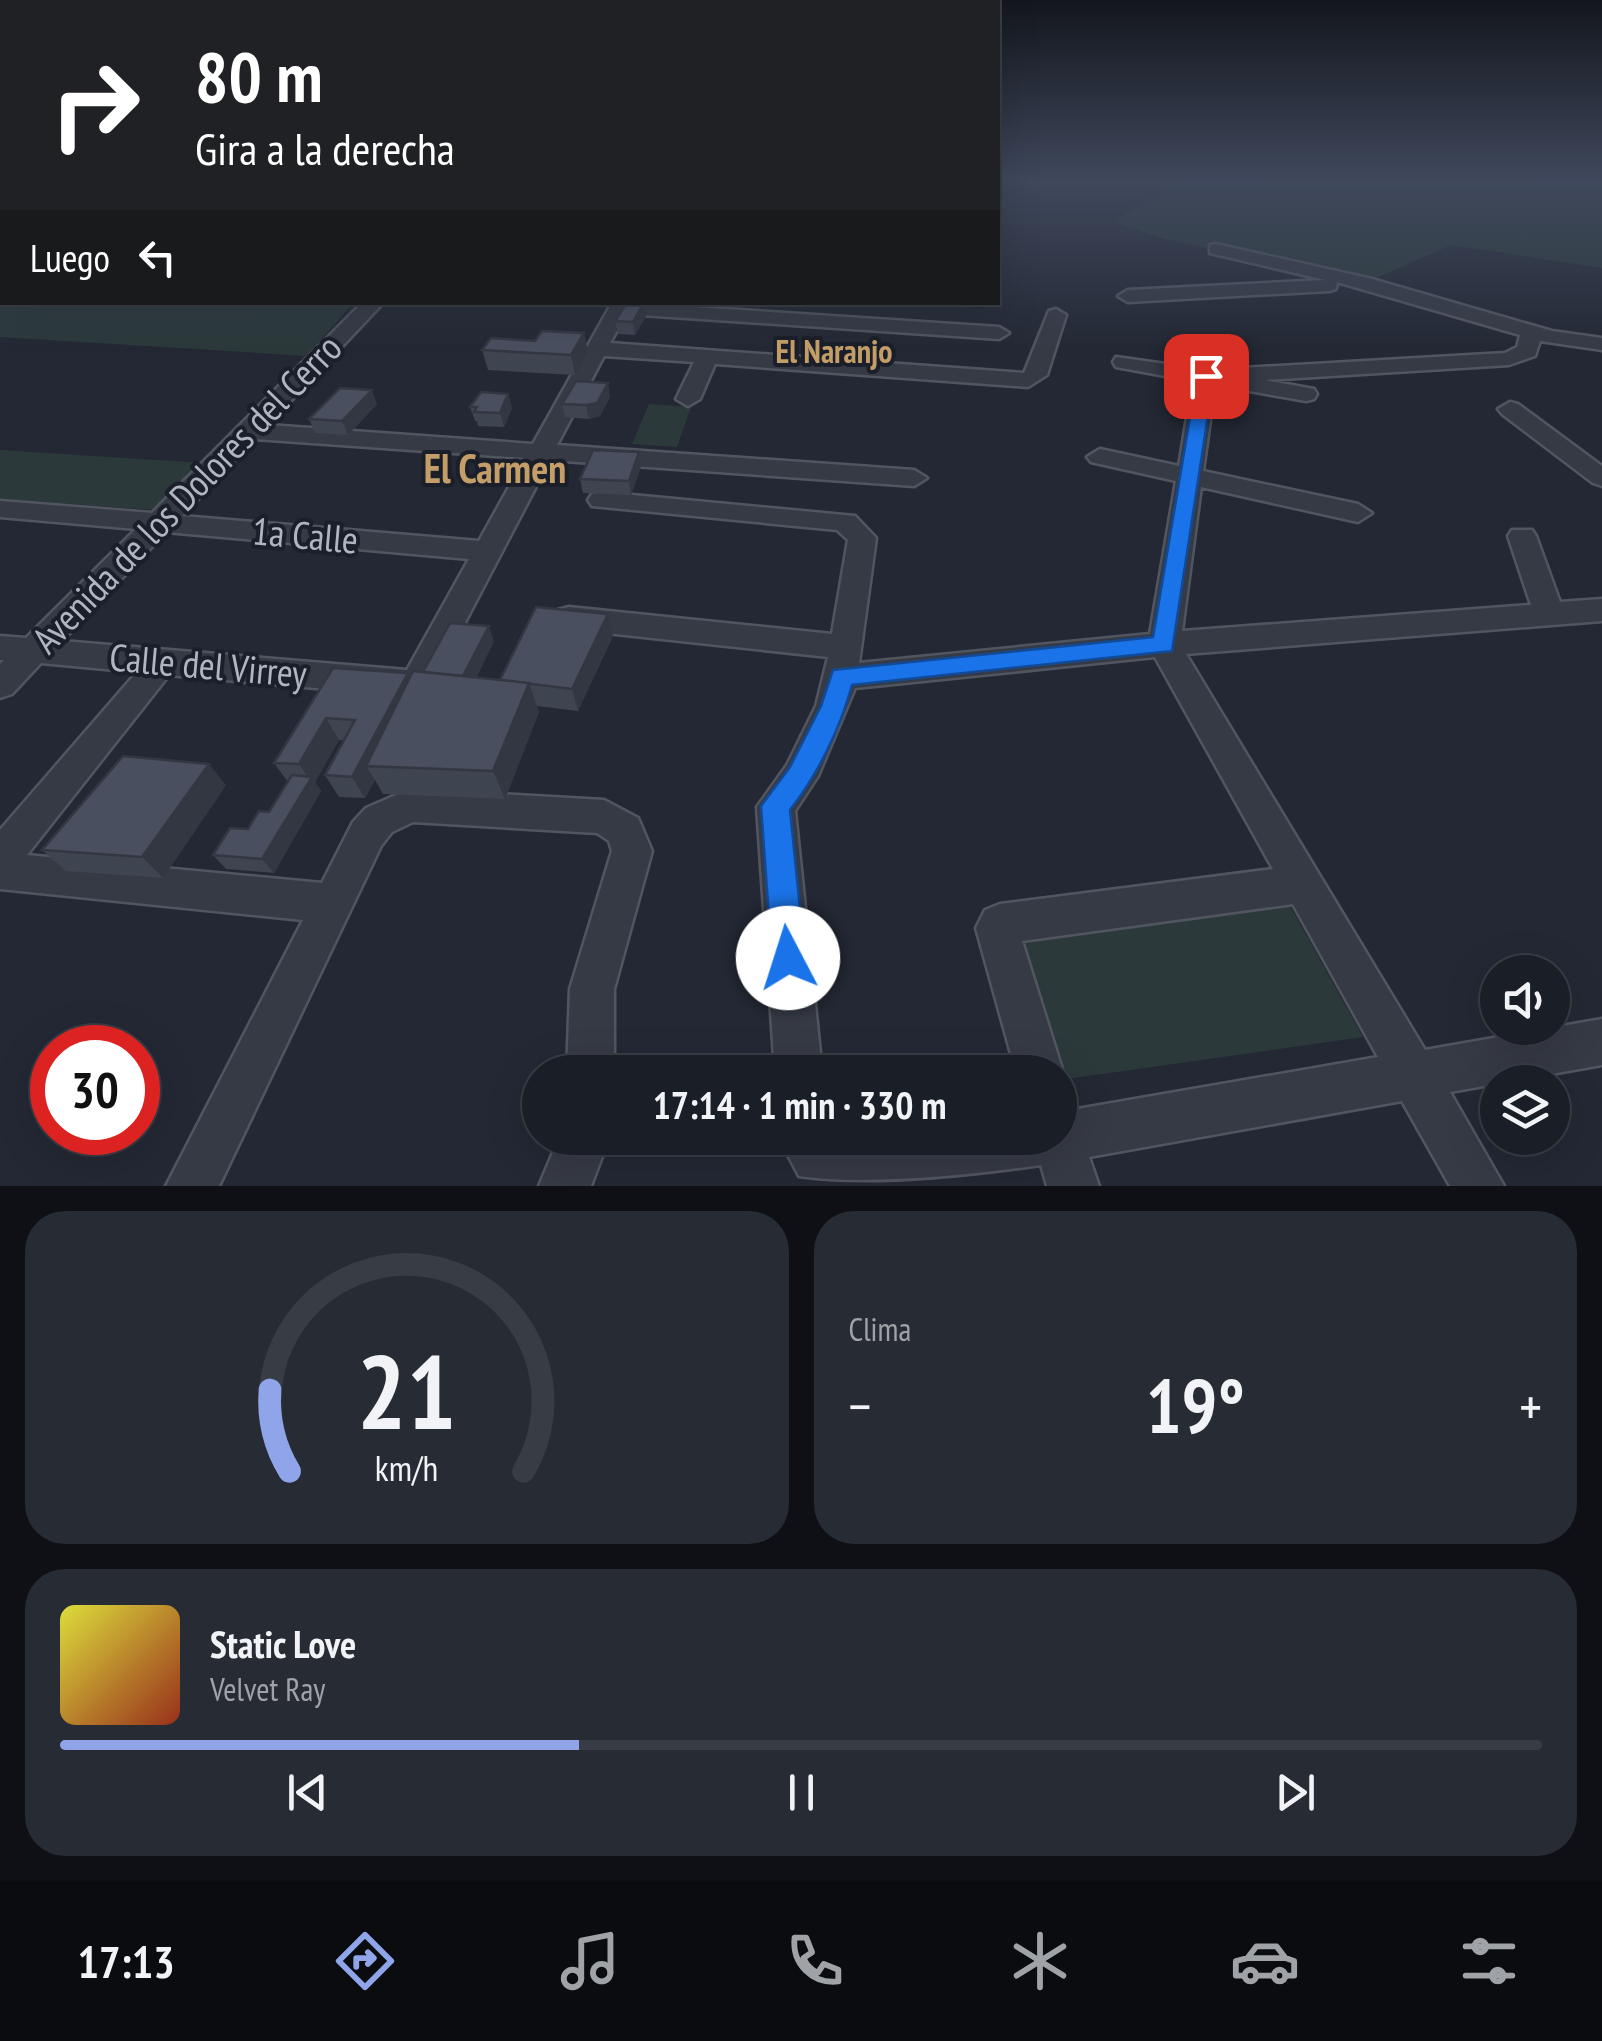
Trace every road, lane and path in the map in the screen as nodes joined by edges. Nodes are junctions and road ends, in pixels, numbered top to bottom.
1 (1216, 249) dead end
2 (1365, 284) junction
3 (1128, 296) dead end
4 (372, 305) edge
5 (969, 305) edge
6 (892, 314) edge
7 (1056, 316) dead end
8 (685, 327) dead end
9 (963, 331) junction
10 (1531, 332) junction
11 (999, 333) dead end
12 (770, 334) dead end
13 (854, 337) dead end
14 (926, 342) dead end
15 (1602, 344) edge
16 (599, 349) junction
17 (673, 354) junction
18 (708, 356) junction
19 (762, 360) junction
20 (1124, 362) dead end
21 (848, 366) junction
22 (923, 371) junction
23 (1206, 376) junction
24 (1306, 394) dead end
25 (688, 400) dead end
26 (1510, 408) dead end
27 (249, 431) junction
28 (544, 450) junction
29 (1100, 457) dead end
30 (1192, 477) junction
31 (914, 478) dead end
32 (1602, 478) edge
33 (601, 500) dead end
34 (0, 510) edge
35 (1358, 512) dead end
36 (158, 524) junction
37 (1522, 536) dead end
38 (490, 551) junction
39 (1602, 610) edge
40 (544, 616) edge
41 (1550, 616) junction
42 (1164, 644) junction
43 (16, 649) edge
44 (843, 662) junction
45 (153, 676) dead end
46 (0, 684) edge
47 (0, 859) edge
48 (0, 872) edge
49 (1300, 884) junction
50 (332, 903) junction
51 (1602, 1042) edge
52 (590, 1055) edge
53 (797, 1055) edge
54 (1034, 1055) edge
55 (1413, 1074) junction
56 (1077, 1135) edge
57 (577, 1155) edge
58 (815, 1155) edge
59 (928, 1155) edge
60 (1064, 1155) edge
61 (192, 1186) edge
62 (565, 1186) edge
63 (1072, 1186) edge
64 (1478, 1186) edge

1 - 2 street
2 - 3 street
2 - 10 street
4 - 27 street, Avenida de los Dolores del Cerro
5 - 9 street
6 - 9 street
6 - 16 street
7 - 22 street
8 - 17 street
9 - 11 street
10 - 15 street
10 - 23 street
12 - 19 street
13 - 21 street
14 - 22 street
16 - 17 street
16 - 28 street
17 - 18 street
18 - 19 street
18 - 25 street
19 - 21 street
20 - 23 street
21 - 22 street
23 - 24 street
23 - 30 street
26 - 32 street
27 - 28 street
27 - 36 street, Avenida de los Dolores del Cerro
28 - 31 street
28 - 38 street
29 - 30 street
30 - 35 street
30 - 42 street
33 - 44 street
34 - 36 street, 1a Calle
36 - 38 street, 1a Calle
36 - 43 street, Avenida de los Dolores del Cerro
37 - 41 street
38 - 43 street, Calle del Virrey
39 - 41 street
40 - 44 street
41 - 42 street
42 - 44 street
42 - 49 street
43 - 46 street, Avenida de los Dolores del Cerro
44 - 53 street
45 - 47 street
48 - 50 street
49 - 54 street
49 - 55 street
50 - 52 street
50 - 61 street
51 - 55 street
55 - 56 street
55 - 64 street
57 - 62 street
58 - 59 street
60 - 63 street

